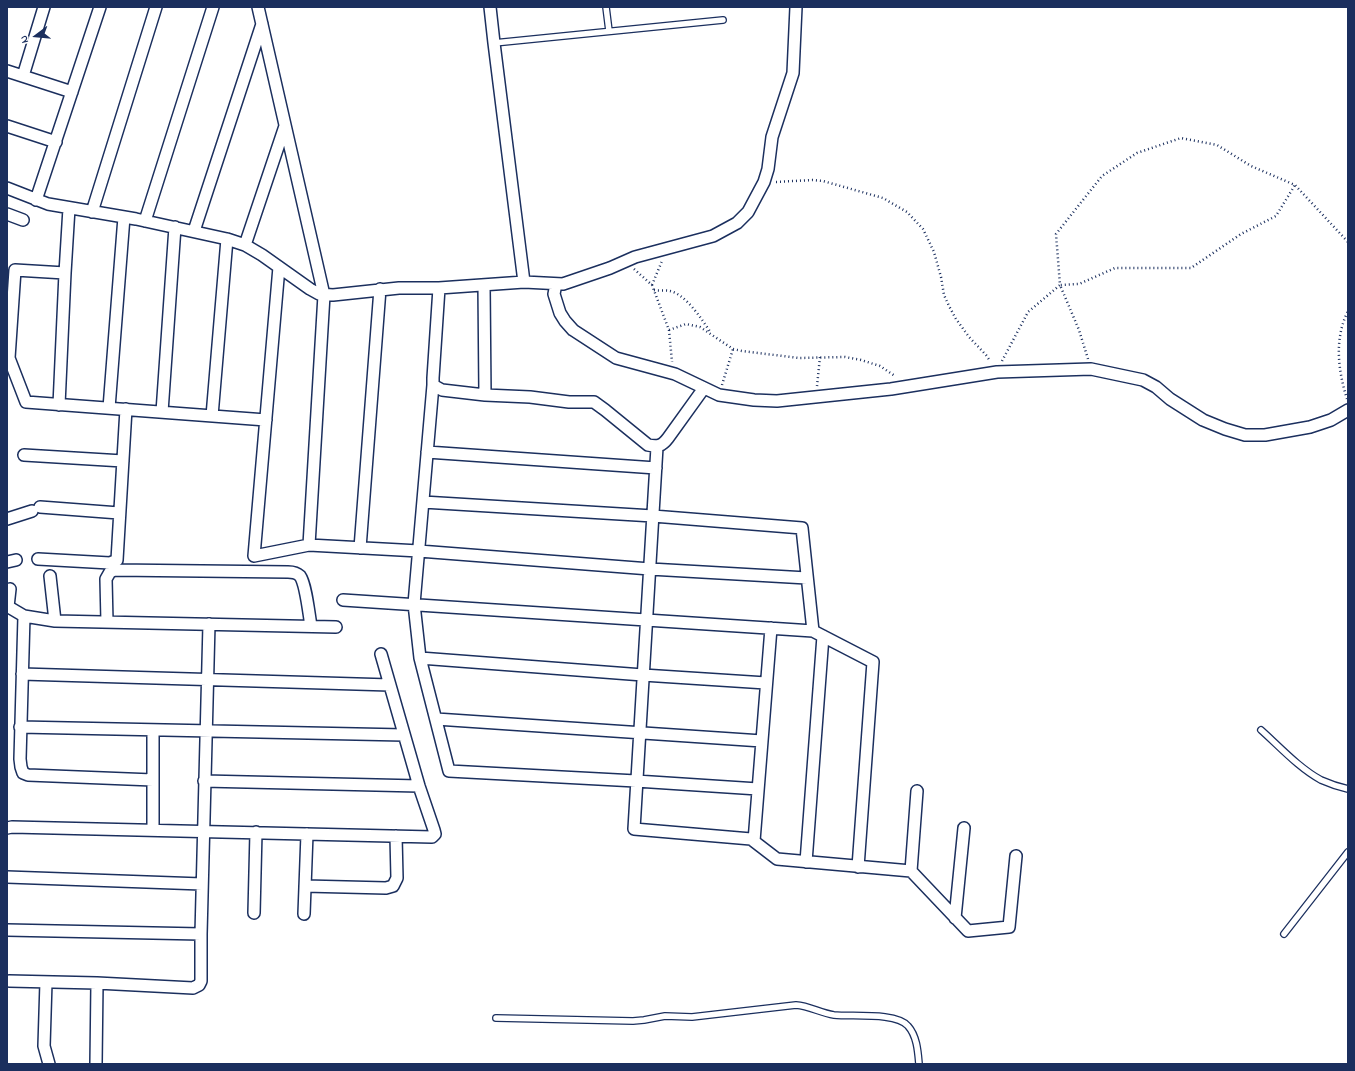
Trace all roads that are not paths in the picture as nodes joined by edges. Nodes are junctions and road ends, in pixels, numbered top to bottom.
1 (44, 7) edge
2 (100, 7) edge
3 (156, 7) edge
4 (213, 7) edge
5 (258, 7) edge
6 (490, 7) edge
7 (606, 7) edge
8 (796, 7) edge
9 (723, 20) dead end
10 (262, 23) junction
11 (609, 31) junction
12 (494, 44) junction
13 (7, 71) edge
14 (23, 76) junction
15 (72, 92) junction
16 (7, 126) edge
17 (286, 126) junction
18 (56, 142) junction
19 (7, 188) edge
20 (36, 200) junction
21 (69, 208) junction
22 (92, 212) junction
23 (7, 214) edge
24 (124, 217) junction
25 (23, 220) dead end
26 (145, 221) junction
27 (175, 227) junction
28 (194, 231) junction
29 (227, 239) junction
30 (245, 245) junction
31 (279, 267) junction
32 (66, 273) junction
33 (524, 282) junction
34 (556, 284) junction
35 (484, 285) junction
36 (439, 288) junction
37 (380, 290) junction
38 (324, 295) junction
39 (433, 386) junction
40 (704, 388) junction
41 (485, 395) junction
42 (59, 404) junction
43 (109, 408) junction
44 (126, 410) junction
45 (1348, 410) edge
46 (162, 412) junction
47 (212, 416) junction
48 (266, 420) junction
49 (657, 447) junction
50 (428, 452) junction
51 (24, 455) dead end
52 (123, 461) junction
53 (656, 468) junction
54 (423, 502) junction
55 (119, 513) junction
56 (653, 516) junction
57 (7, 519) edge
58 (309, 545) junction
59 (360, 548) junction
60 (419, 551) junction
61 (38, 559) dead end
62 (650, 569) junction
63 (50, 576) dead end
64 (807, 578) junction
65 (10, 589) dead end
66 (343, 600) dead end
67 (414, 604) junction
68 (8, 607) edge
69 (24, 616) junction
70 (646, 619) junction
71 (55, 621) junction
72 (107, 622) junction
73 (208, 624) junction
74 (311, 626) junction
75 (336, 627) dead end
76 (771, 628) junction
77 (818, 633) junction
78 (381, 654) dead end
79 (420, 658) junction
80 (22, 674) junction
81 (643, 675) junction
82 (207, 680) junction
83 (766, 683) junction
84 (390, 685) junction
85 (436, 719) junction
86 (20, 727) junction
87 (153, 730) junction
88 (206, 730) junction
89 (1261, 730) dead end
90 (640, 732) junction
91 (404, 735) junction
92 (762, 740) junction
93 (153, 780) junction
94 (204, 781) junction
95 (636, 781) junction
96 (419, 786) junction
97 (758, 789) junction
98 (1348, 789) edge
99 (917, 791) dead end
100 (7, 828) edge
101 (964, 828) dead end
102 (153, 830) junction
103 (203, 831) junction
104 (256, 832) junction
105 (306, 834) junction
106 (396, 836) junction
107 (754, 841) junction
108 (1348, 852) edge
109 (1016, 856) dead end
110 (806, 862) junction
111 (858, 867) junction
112 (911, 871) junction
113 (7, 877) edge
114 (202, 884) junction
115 (305, 886) junction
116 (254, 913) dead end
117 (304, 914) dead end
118 (956, 918) junction
119 (7, 930) edge
120 (201, 934) junction
121 (1284, 934) dead end
122 (9, 981) dead end
123 (46, 982) junction
124 (97, 983) junction
125 (496, 1018) dead end
126 (49, 1064) edge
127 (96, 1064) edge
128 (920, 1064) edge

1 - 14 street
2 - 15 street
3 - 22 street
4 - 26 street
5 - 10 street
6 - 12 street
7 - 11 lane
8 - 34 street
9 - 11 lane
10 - 17 street
10 - 28 street
11 - 12 lane
12 - 33 street
13 - 14 street
14 - 15 street
15 - 18 street
16 - 18 street
17 - 30 street
17 - 38 street
18 - 20 street
19 - 20 street
20 - 21 street
21 - 22 street
21 - 32 street
22 - 24 street
23 - 25 street
24 - 26 street
24 - 43 street
26 - 27 street
27 - 28 street
27 - 46 street
28 - 29 street
29 - 30 street
29 - 47 street
30 - 31 street
31 - 38 street
31 - 48 street
32 - 42 street
32 - 42 street
33 - 34 street
33 - 35 street
34 - 40 street
35 - 36 street
35 - 41 street
36 - 37 street
36 - 39 street
37 - 38 street
37 - 59 street
38 - 58 street
39 - 41 street
39 - 50 street
40 - 45 street
40 - 49 street
41 - 49 street
42 - 43 street
43 - 44 street
44 - 46 street
44 - 52 street
46 - 47 street
47 - 48 street
48 - 58 street
49 - 53 street
50 - 53 street
50 - 54 street
51 - 52 street
52 - 55 street
53 - 56 street
54 - 56 street
54 - 60 street
55 - 57 street
55 - 61 street
56 - 62 street
56 - 64 street
58 - 59 street
59 - 60 street
60 - 62 street
60 - 67 street
62 - 64 street
62 - 70 street
63 - 71 street
64 - 77 street
65 - 68 street
66 - 67 street
67 - 70 street
67 - 79 street
68 - 69 street
69 - 71 street
69 - 80 street
70 - 76 street
70 - 81 street
71 - 72 street
72 - 73 street
72 - 74 street
73 - 74 street
73 - 82 street
74 - 75 street
76 - 77 street
76 - 83 street
77 - 110 street
77 - 111 street
78 - 84 street
79 - 81 street
79 - 85 street
80 - 82 street
80 - 86 street
81 - 83 street
81 - 90 street
82 - 84 street
82 - 88 street
83 - 92 street
84 - 91 street
85 - 90 street
85 - 95 street
86 - 87 street
86 - 93 street
87 - 88 street
87 - 93 street
88 - 91 street
88 - 94 street
89 - 98 lane
90 - 92 street
90 - 95 street
91 - 96 street
92 - 97 street
93 - 102 street
94 - 96 street
94 - 103 street
95 - 97 street
95 - 107 street
96 - 106 street
97 - 107 street
99 - 112 street
100 - 102 street
101 - 118 street
102 - 103 street
103 - 104 street
103 - 114 street
104 - 105 street
104 - 116 street
105 - 106 street
105 - 115 street
106 - 115 street
107 - 110 street
108 - 121 lane
109 - 118 street
110 - 111 street
111 - 112 street
112 - 118 street
113 - 114 street
114 - 120 street
115 - 117 street
119 - 120 street
120 - 124 street
122 - 123 street
123 - 124 street
123 - 126 street
124 - 127 street
125 - 128 lane

